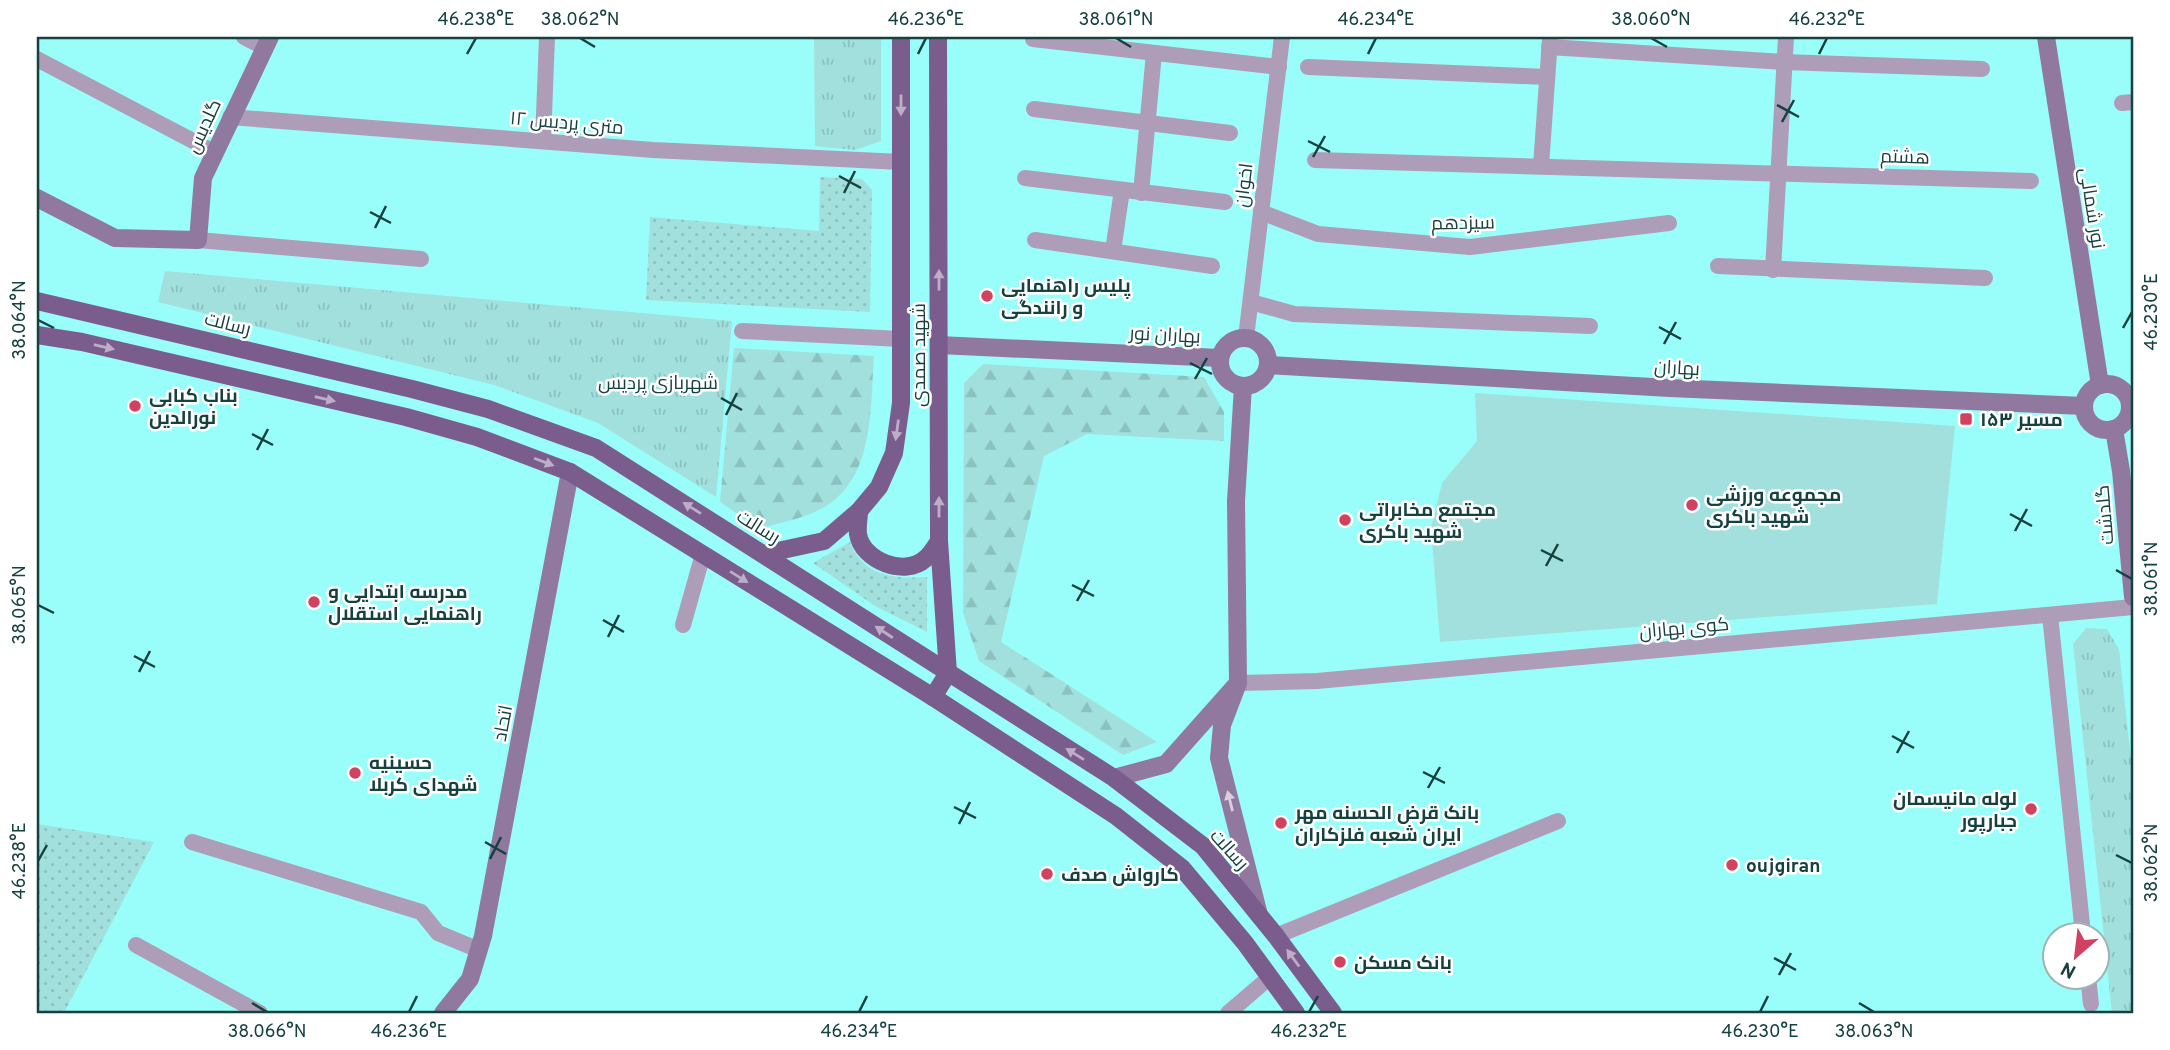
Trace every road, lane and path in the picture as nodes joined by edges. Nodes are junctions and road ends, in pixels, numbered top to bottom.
1 (244, 37) edge
2 (547, 37) edge
3 (901, 37) edge
4 (938, 37) edge
5 (1282, 37) edge
6 (1786, 37) edge
7 (2046, 37) edge
8 (1033, 39) dead end
9 (268, 42) edge
10 (1549, 42) edge
11 (1151, 47) edge
12 (37, 59) edge
13 (1784, 62) junction
14 (1279, 67) junction
15 (1308, 67) dead end
16 (1982, 69) dead end
17 (1547, 77) junction
18 (1034, 109) dead end
19 (230, 117) junction
20 (1147, 124) junction
21 (1230, 133) dead end
22 (543, 141) junction
23 (214, 152) junction
24 (1315, 160) dead end
25 (901, 162) junction
26 (1541, 166) junction
27 (1778, 173) junction
28 (1025, 178) dead end
29 (2031, 181) dead end
30 (1122, 190) junction
31 (1141, 192) junction
32 (37, 198) edge
33 (1225, 202) dead end
34 (1261, 212) junction
35 (1669, 223) dead end
36 (198, 240) junction
37 (1035, 240) dead end
38 (1113, 251) junction
39 (421, 259) dead end
40 (1212, 266) dead end
41 (1718, 266) dead end
42 (1773, 270) junction
43 (1985, 278) dead end
44 (37, 301) edge
45 (1251, 302) junction
46 (1590, 326) dead end
47 (742, 331) dead end
48 (37, 335) edge
49 (1246, 338) junction
50 (901, 339) junction
51 (939, 345) junction
52 (1220, 358) junction
53 (1268, 365) junction
54 (2100, 385) junction
55 (1243, 386) junction
56 (2084, 406) junction
57 (2132, 408) edge
58 (2114, 429) junction
59 (570, 472) junction
60 (859, 511) junction
61 (939, 541) junction
62 (703, 554) junction
63 (764, 554) junction
64 (2133, 597) edge
65 (2133, 607) edge
66 (2050, 615) junction
67 (683, 625) dead end
68 (948, 673) junction
69 (1238, 682) junction
70 (933, 697) junction
71 (1114, 778) junction
72 (1558, 821) dead end
73 (192, 842) dead end
74 (1259, 915) junction
75 (2082, 920) edge
76 (1276, 936) junction
77 (136, 945) dead end
78 (479, 950) junction
79 (1270, 977) junction
80 (2090, 990) edge
81 (2091, 1004) dead end
82 (234, 1007) edge
83 (260, 1013) edge
84 (443, 1013) edge
85 (1228, 1013) edge
86 (1296, 1013) edge
87 (1333, 1013) edge

1 - 9 street
2 - 22 street
3 -> 25 main road, شهید صمدی
51 -> 4 main road, شهید صمدی
5 - 14 street, اخوان
6 - 13 street
7 - 54 main road, نور شمالی
8 - 11 street
9 - 19 main road, گلدیس
10 - 13 street
10 - 17 street
11 - 14 street
11 - 20 street
12 - 23 street
13 - 16 street
13 - 27 street
14 - 34 street, اخوان
15 - 17 street
17 - 26 street
18 - 20 street
19 - 22 street, ۱۲ متری پردیس
19 - 23 main road, گلدیس
20 - 21 street
20 - 31 street
22 - 25 street, ۱۲ متری پردیس
23 - 36 main road, گلدیس
24 - 26 street, هشتم
25 - 50 main road, شهید صمدی
26 - 27 street, هشتم
27 - 29 street, هشتم
27 - 42 street
28 - 30 street
30 - 31 street
30 - 38 street
31 - 33 street
32 - 36 main road
34 - 35 street, سیزدهم
34 - 45 street, اخوان
36 - 39 street
37 - 38 street
38 - 40 street
41 - 42 street
42 - 43 street
63 -> 44 main road, رسالت
45 - 46 street
45 - 49 street, اخوان
47 - 50 street
48 -> 59 main road
49 - 52 main road
49 - 53 main road
50 -> 60 main road, شهید صمدی
51 - 52 main road, بهاران نور
61 -> 51 main road, شهید صمدی
52 - 55 main road
53 - 55 main road
53 - 56 main road, بهاران
54 - 56 main road
54 - 57 main road
55 - 69 main road
56 - 58 main road
57 - 58 main road
58 - 64 main road, گلدشت
59 - 62 main road
59 - 78 main road, اتحاد
60 - 61 main road
60 - 63 main road, شهید صمدی
61 - 68 main road, شهید صمدی
62 - 67 street
62 -> 70 main road
68 -> 63 main road, رسالت
65 - 66 street, کوی بهاران
66 - 69 street, کوی بهاران
66 - 75 street
68 - 70 main road
71 -> 68 main road, رسالت
69 - 71 main road
74 -> 69 main road
70 - 79 main road
71 - 74 main road, رسالت
72 - 76 street
73 - 78 street
74 - 76 main road, رسالت
87 -> 76 main road, رسالت
77 - 82 street
78 - 84 main road, اتحاد
79 - 85 street
79 - 86 main road
80 - 81 street
82 - 83 street

